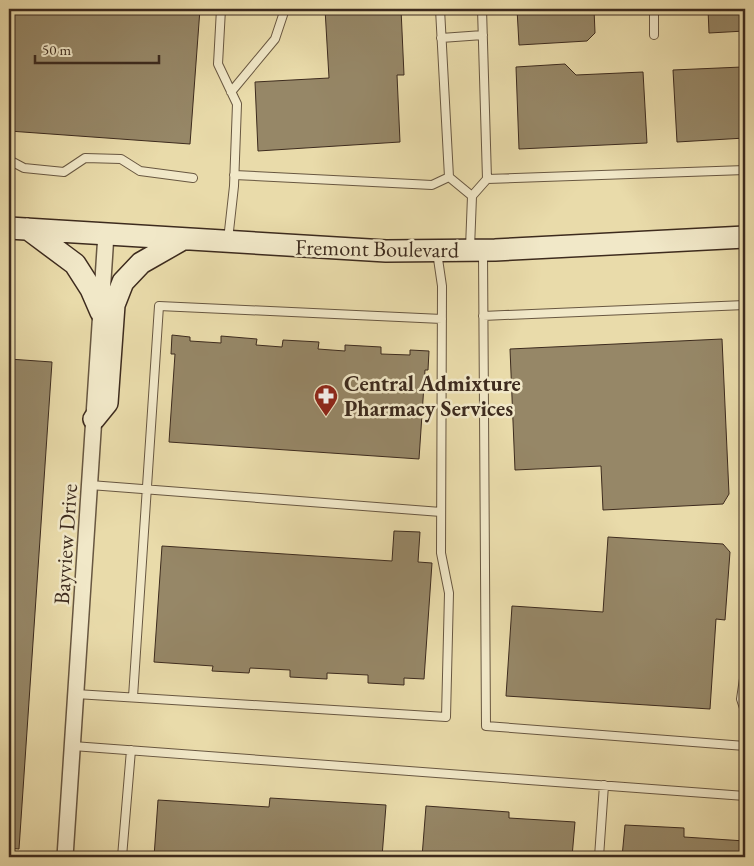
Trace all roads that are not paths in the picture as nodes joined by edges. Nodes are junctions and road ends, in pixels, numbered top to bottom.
1 (221, 9) edge
2 (285, 9) edge
3 (440, 9) edge
4 (482, 9) edge
5 (654, 9) edge
6 (483, 35) junction
7 (654, 36) dead end
8 (441, 38) junction
9 (231, 92) junction
10 (9, 160) edge
11 (745, 170) edge
12 (234, 174) junction
13 (193, 178) dead end
14 (449, 178) junction
15 (488, 179) junction
16 (472, 196) junction
17 (18, 229) edge
18 (106, 234) junction
19 (745, 237) edge
20 (182, 240) junction
21 (228, 242) junction
22 (476, 251) junction
23 (437, 252) junction
24 (745, 305) edge
25 (101, 312) junction
26 (483, 316) junction
27 (442, 319) junction
28 (94, 419) junction
29 (90, 485) junction
30 (147, 487) junction
31 (441, 512) junction
32 (745, 672) edge
33 (76, 694) junction
34 (133, 697) junction
35 (745, 711) edge
36 (73, 746) junction
37 (745, 746) edge
38 (131, 750) junction
39 (604, 785) junction
40 (745, 796) edge
41 (65, 857) edge
42 (122, 857) edge
43 (599, 857) edge

1 - 9 lane
2 - 9 lane
3 - 8 lane
4 - 6 lane
5 - 7 lane
6 - 8 lane
6 - 15 lane
8 - 14 lane
9 - 12 lane
10 - 13 lane
11 - 15 lane
12 - 14 lane
12 - 21 lane
14 - 16 lane
15 - 16 lane
16 - 22 lane
17 - 18 main road, Fremont Boulevard
17 - 25 main road
18 - 20 main road, Fremont Boulevard
18 - 25 street, Bayview Drive
19 - 22 main road, Fremont Boulevard
20 - 21 main road, Fremont Boulevard
20 - 28 main road
21 - 23 main road, Fremont Boulevard
22 - 23 main road, Fremont Boulevard
22 - 26 lane
23 - 27 lane
24 - 26 lane
25 - 28 street, Bayview Drive
26 - 37 lane
27 - 30 lane
27 - 31 lane
28 - 29 street, Bayview Drive
29 - 30 lane
29 - 33 street, Bayview Drive
30 - 31 lane
30 - 34 lane
31 - 34 lane
32 - 35 lane
33 - 34 lane
33 - 36 street, Bayview Drive
36 - 38 lane
36 - 41 street, Bayview Drive
38 - 39 lane
38 - 42 lane
39 - 40 lane
39 - 43 lane

